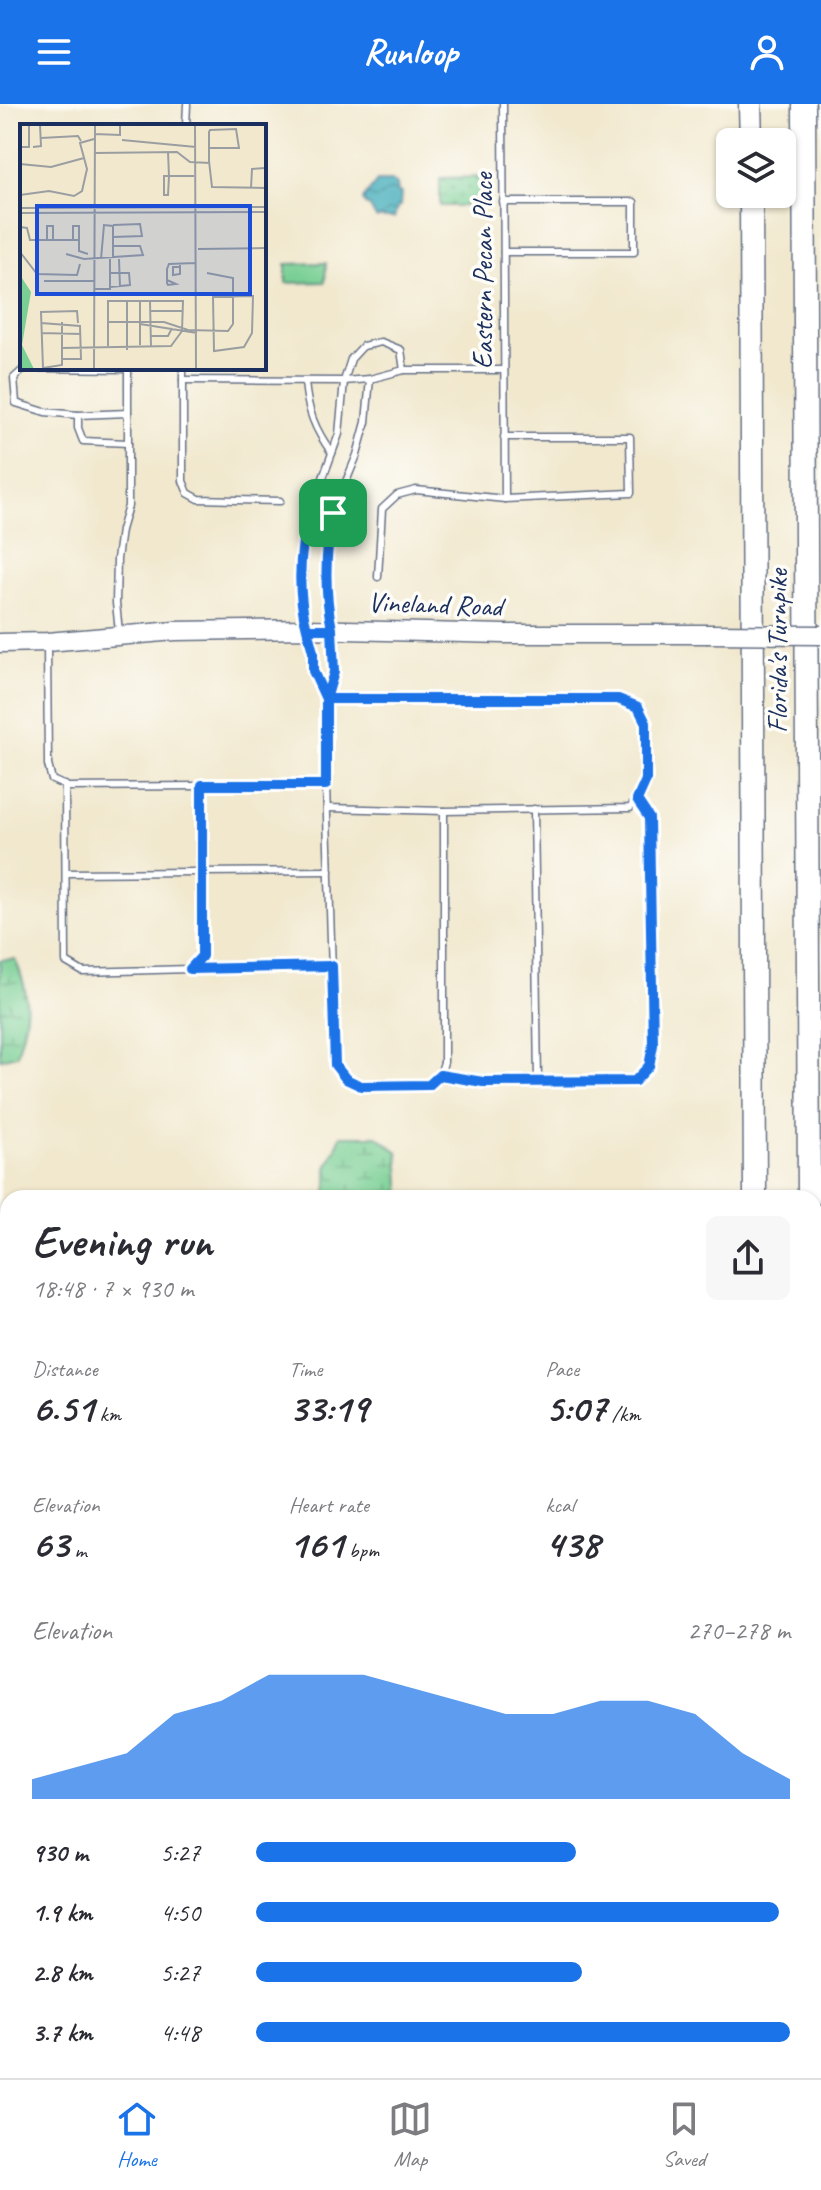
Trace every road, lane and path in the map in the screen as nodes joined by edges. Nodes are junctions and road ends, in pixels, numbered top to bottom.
1 (187, 104) edge
2 (503, 104) edge
3 (750, 104) edge
4 (804, 104) edge
5 (186, 124) edge
6 (751, 128) edge
7 (503, 202) junction
8 (751, 208) edge
9 (504, 252) junction
10 (23, 370) edge
11 (128, 370) edge
12 (183, 370) edge
13 (404, 370) junction
14 (504, 370) junction
15 (370, 379) junction
16 (183, 380) junction
17 (305, 381) junction
18 (344, 381) junction
19 (128, 413) junction
20 (78, 415) junction
21 (504, 437) junction
22 (128, 443) junction
23 (332, 453) junction
24 (505, 499) junction
25 (280, 501) dead end
26 (311, 504) junction
27 (333, 513) junction
28 (378, 577) dead end
29 (307, 629) junction
30 (332, 629) junction
31 (821, 635) edge
32 (119, 636) junction
33 (47, 642) junction
34 (0, 643) edge
35 (326, 699) junction
36 (65, 785) junction
37 (202, 785) junction
38 (326, 785) junction
39 (637, 800) junction
40 (327, 808) junction
41 (534, 809) junction
42 (444, 811) junction
43 (329, 871) junction
44 (66, 873) junction
45 (202, 873) junction
46 (332, 966) junction
47 (190, 969) junction
48 (440, 1075) junction
49 (538, 1081) junction
50 (755, 1190) edge
51 (809, 1190) edge

1 - 5 lane
2 - 7 lane, Eastern Pecan Place
3 - 6 highway
4 - 51 highway, Florida's Turnpike
7 - 9 lane, Eastern Pecan Place
7 - 9 lane
8 - 50 highway, Florida's Turnpike
9 - 14 lane, Eastern Pecan Place
10 - 20 lane
11 - 19 lane
12 - 16 lane
13 - 14 lane
13 - 15 lane
13 - 18 lane
14 - 21 lane, Eastern Pecan Place
15 - 18 lane
15 - 27 lane
16 - 17 lane
16 - 25 lane
17 - 18 lane
17 - 23 lane
18 - 23 lane
19 - 20 lane
19 - 22 lane
20 - 22 lane
21 - 24 lane, Eastern Pecan Place
21 - 24 lane
22 - 32 lane
23 - 26 lane
24 - 28 lane
26 - 27 lane
26 - 29 lane
27 - 30 lane
29 - 30 main road, Vineland Road
29 - 32 main road, Vineland Road
29 - 35 lane
30 - 31 main road, Vineland Road, bridge
30 - 35 lane
32 - 33 main road, Vineland Road
33 - 34 main road, Vineland Road
33 - 36 lane
35 - 38 lane
35 - 39 lane
36 - 37 lane
36 - 44 lane
37 - 38 lane
37 - 45 lane
38 - 40 lane
39 - 41 lane
39 - 49 lane
40 - 42 lane
40 - 43 lane
41 - 42 lane
41 - 49 lane
42 - 48 lane
43 - 45 lane
43 - 46 lane
44 - 45 lane
44 - 47 lane
45 - 47 lane
46 - 47 lane
46 - 48 lane
48 - 49 lane

